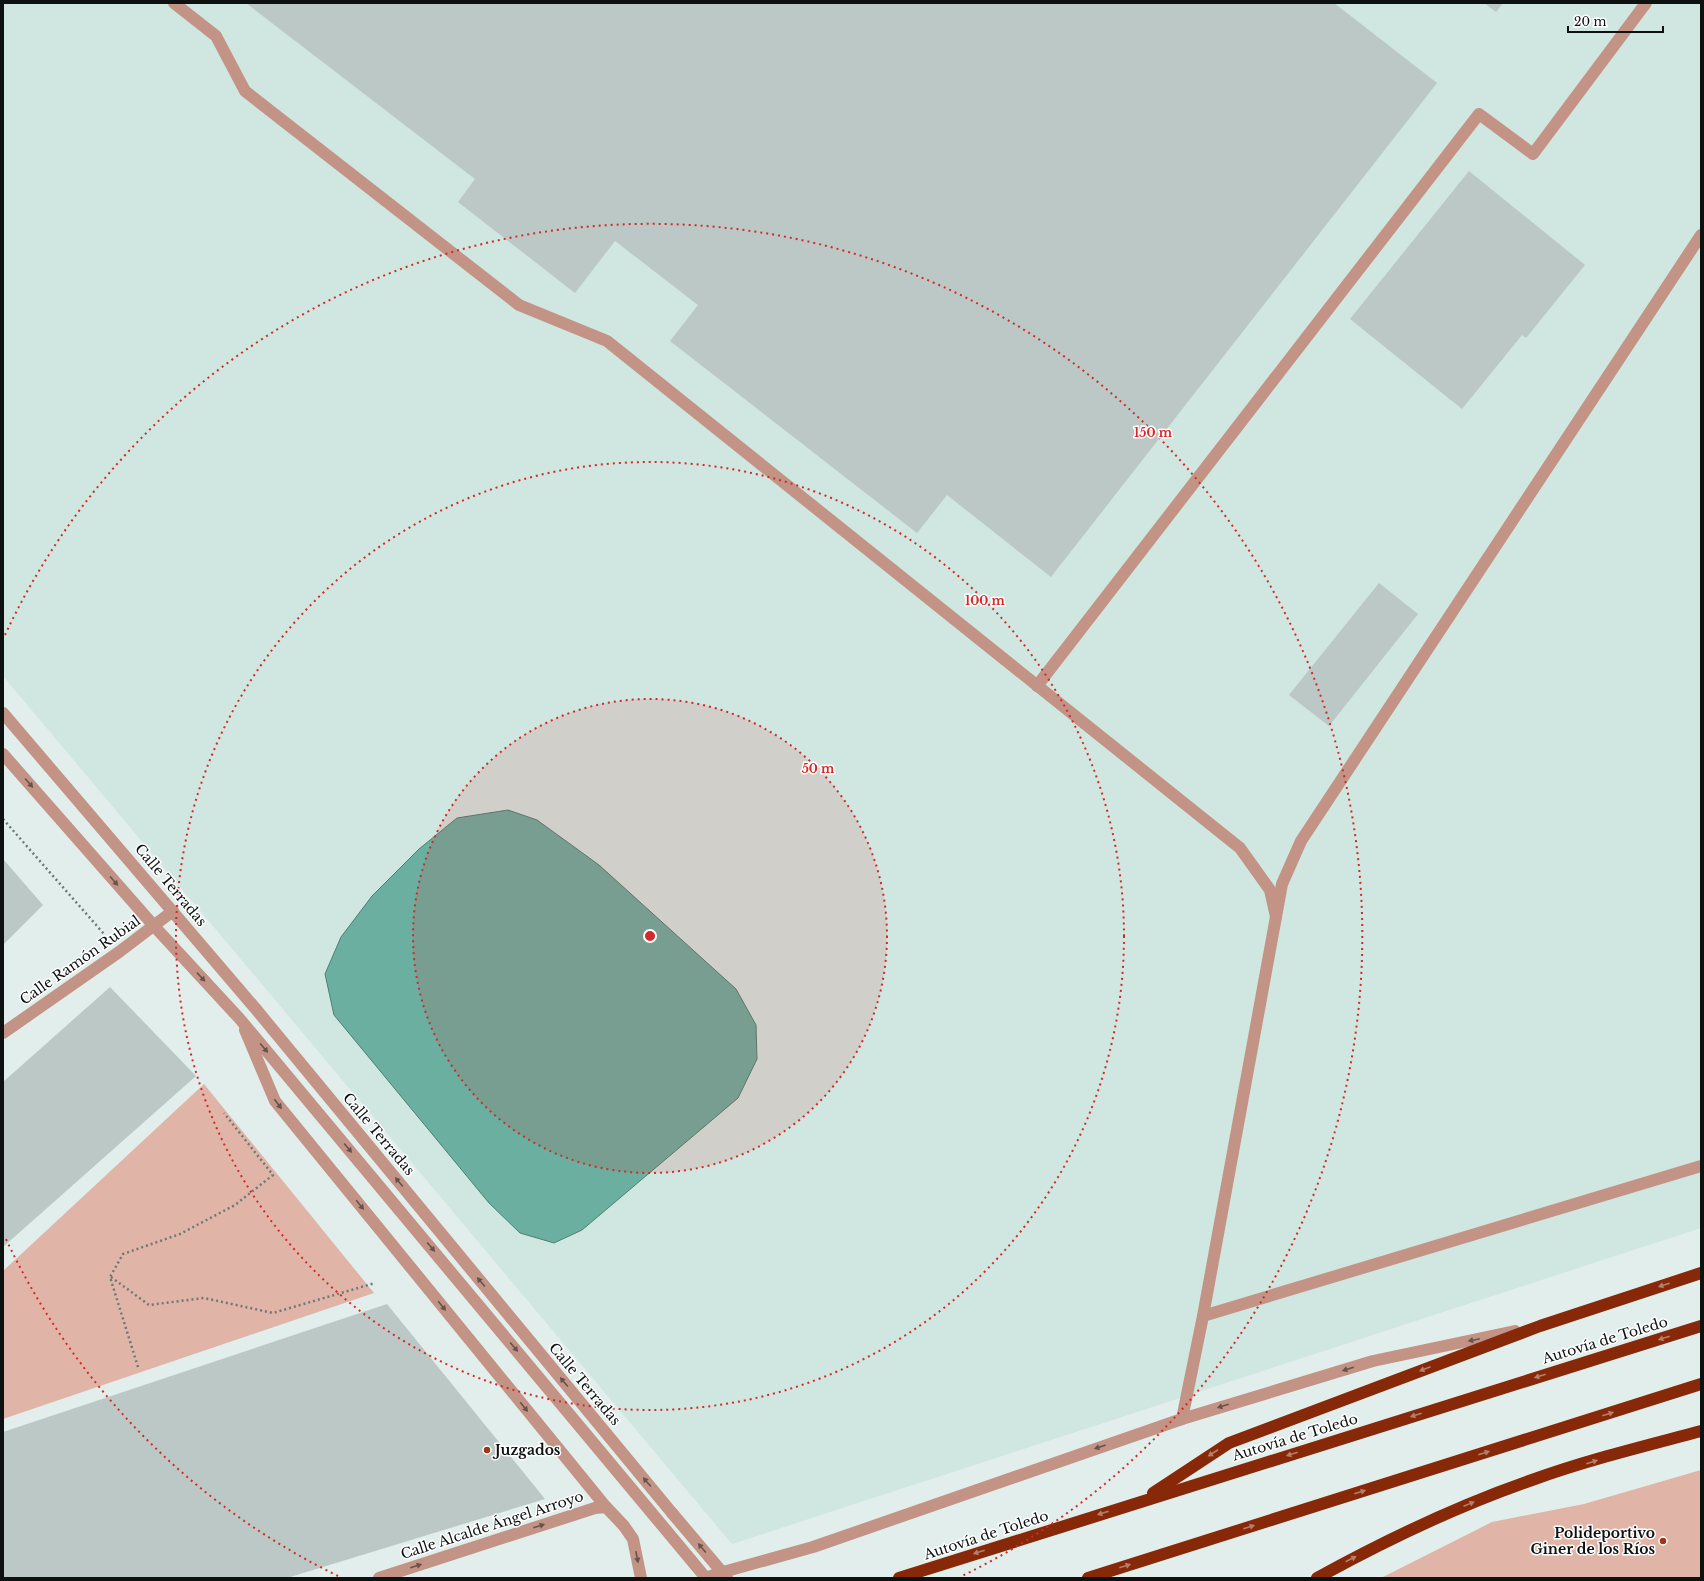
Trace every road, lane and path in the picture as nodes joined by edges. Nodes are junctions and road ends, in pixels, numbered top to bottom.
1 (174, 3) edge
2 (1646, 3) edge
3 (1701, 235) edge
4 (1037, 686) junction
5 (3, 713) edge
6 (3, 754) edge
7 (3, 818) edge
8 (173, 911) junction
9 (1276, 917) junction
10 (154, 926) junction
11 (119, 952) junction
12 (239, 1018) junction
13 (3, 1033) edge
14 (224, 1113) dead end
15 (1701, 1166) edge
16 (1701, 1273) edge
17 (110, 1277) junction
18 (375, 1283) dead end
19 (1203, 1316) junction
20 (1540, 1326) junction
21 (1701, 1326) edge
22 (138, 1367) dead end
23 (1701, 1384) edge
24 (1182, 1419) junction
25 (1701, 1431) edge
26 (1140, 1501) junction
27 (606, 1507) junction
28 (379, 1578) edge
29 (641, 1578) edge
30 (706, 1578) edge
31 (727, 1578) edge
32 (899, 1578) edge
33 (1088, 1578) edge
34 (1317, 1578) edge

1 - 4 street
2 - 4 street
3 - 9 street
4 - 9 street
5 - 8 street, Calle Terradas
6 -> 10 street
7 - 11 path
8 - 10 street, Calle Ramón Rubial
31 -> 8 street, Calle Terradas, bridge
9 - 19 street
10 - 11 street, Calle Ramón Rubial
10 -> 12 street
11 - 13 street, Calle Ramón Rubial
12 -> 27 street
12 -> 30 street
14 - 17 path
15 - 19 street
16 -> 20 highway
17 - 18 path
17 - 22 path
19 - 24 street
20 -> 24 street
20 -> 26 highway
21 -> 26 highway, Autovía de Toledo
33 -> 23 highway
24 -> 30 street
34 -> 25 highway
26 -> 32 highway, Autovía de Toledo
28 -> 27 street, Calle Alcalde Ángel Arroyo
27 -> 29 street, Calle Alcalde Ángel Arroyo

